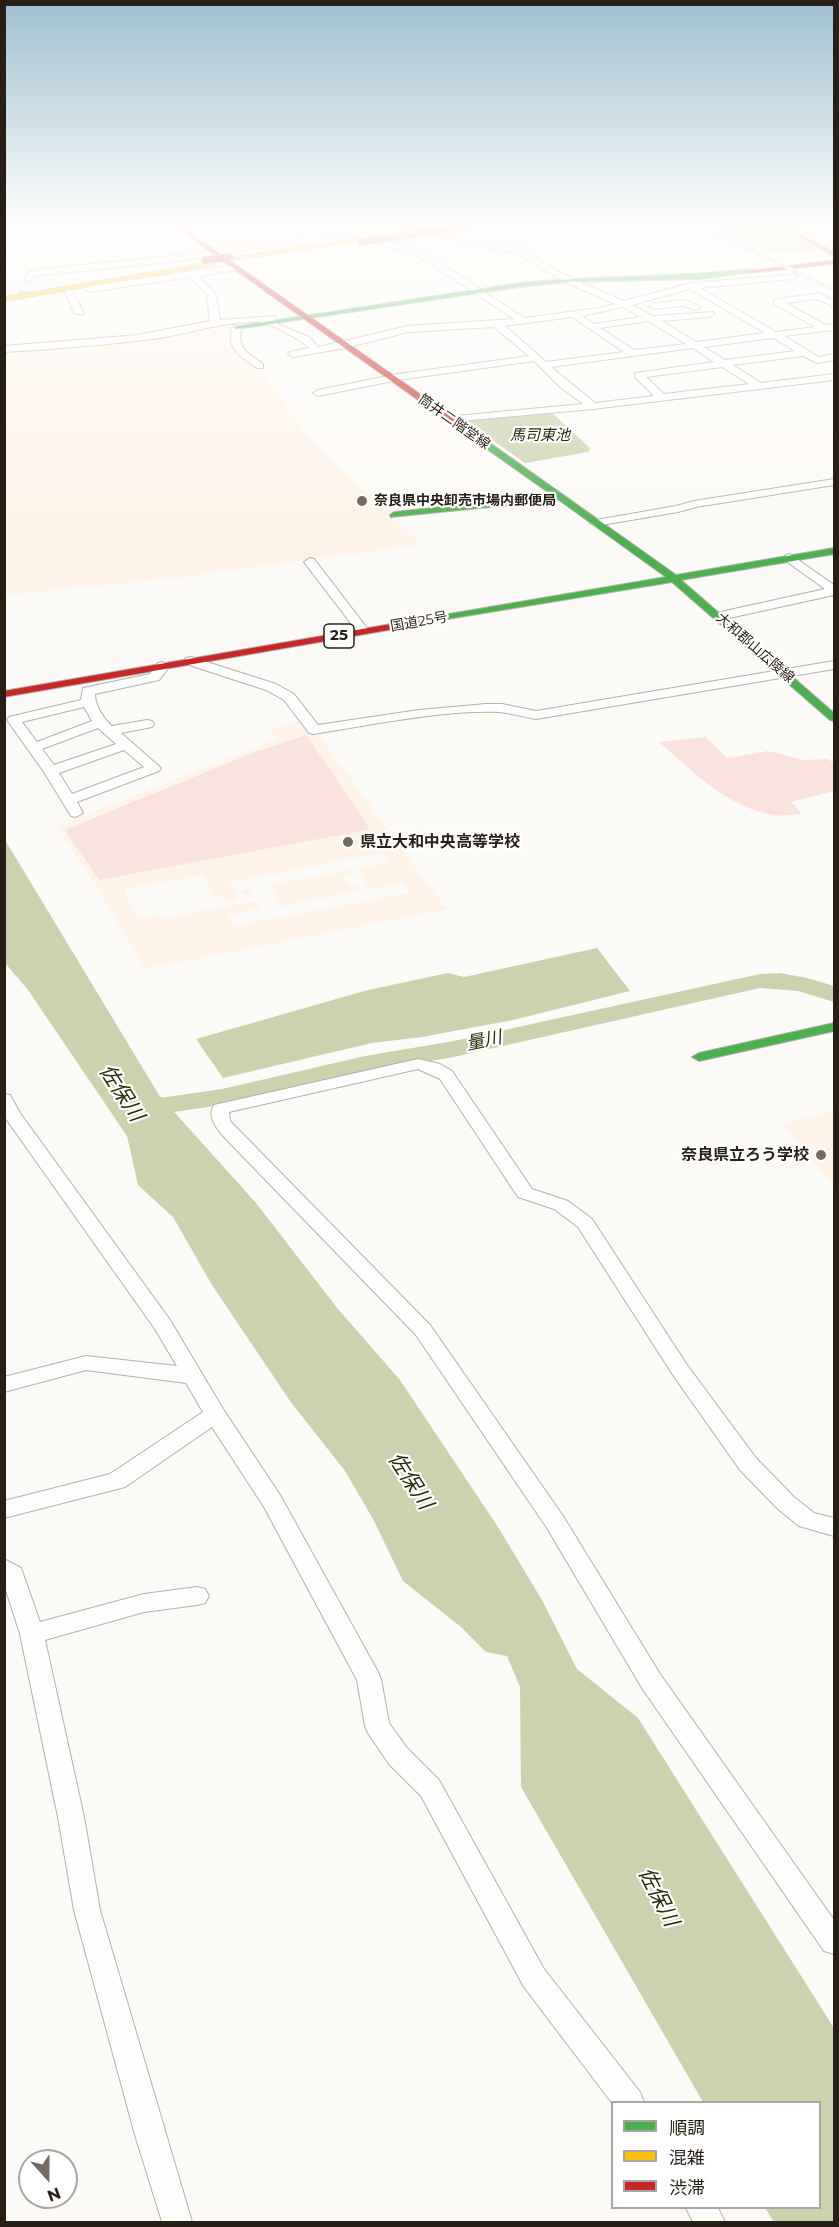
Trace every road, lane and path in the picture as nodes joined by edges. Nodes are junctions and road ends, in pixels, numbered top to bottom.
1 (193, 329) edge
2 (236, 329) edge
3 (282, 329) edge
4 (322, 329) edge
5 (409, 329) edge
6 (503, 329) edge
7 (599, 329) edge
8 (669, 329) edge
9 (764, 329) edge
10 (818, 329) edge
11 (804, 331) junction
12 (774, 335) junction
13 (813, 338) dead end
14 (344, 344) junction
15 (693, 345) junction
16 (4, 349) edge
17 (315, 349) junction
18 (804, 352) junction
19 (631, 353) junction
20 (293, 354) dead end
21 (834, 354) edge
22 (540, 362) junction
23 (721, 364) junction
24 (260, 366) dead end
25 (661, 372) junction
26 (834, 376) edge
27 (392, 379) junction
28 (759, 386) junction
29 (318, 393) dead end
30 (661, 397) junction
31 (593, 406) junction
32 (449, 419) junction
33 (834, 482) edge
34 (560, 497) junction
35 (394, 515) dead end
36 (596, 523) junction
37 (834, 551) edge
38 (790, 558) junction
39 (310, 562) dead end
40 (674, 578) junction
41 (834, 590) edge
42 (720, 616) junction
43 (363, 632) junction
44 (191, 661) junction
45 (834, 665) edge
46 (163, 666) junction
47 (785, 675) junction
48 (4, 694) edge
49 (88, 702) junction
50 (834, 718) edge
51 (147, 724) dead end
52 (105, 727) junction
53 (126, 746) junction
54 (33, 748) junction
55 (51, 771) junction
56 (834, 1027) edge
57 (699, 1057) dead end
58 (4, 1099) edge
59 (194, 1376) junction
60 (4, 1385) edge
61 (215, 1414) junction
62 (4, 1510) edge
63 (834, 1527) edge
64 (4, 1568) edge
65 (197, 1596) dead end
66 (32, 1634) junction
67 (834, 1942) edge
68 (628, 2101) edge
69 (702, 2209) edge
70 (177, 2223) edge
71 (710, 2223) edge

1 - 16 street
2 - 24 street
3 - 17 street
4 - 14 main road, 筒井二階堂線
5 - 14 street
6 - 22 street
7 - 19 street
8 - 15 street
9 - 12 street
10 - 11 street
11 - 12 street
11 - 13 street
12 - 15 street
12 - 18 street
14 - 17 street
14 - 27 main road, 筒井二階堂線
15 - 19 street
15 - 23 street
17 - 20 street
18 - 21 street
18 - 23 street
19 - 22 street
19 - 25 street
22 - 27 street
22 - 31 street
23 - 25 street
23 - 28 street
25 - 30 street
26 - 28 street
27 - 29 street
27 - 32 main road, 筒井二階堂線
28 - 30 street
30 - 31 street
31 - 32 street
32 - 34 main road, 筒井二階堂線
33 - 36 street
34 - 35 main road
34 - 36 main road, 筒井二階堂線
36 - 40 main road, 筒井二階堂線
37 - 38 main road, 国道25号 / 25
38 - 40 main road, 国道25号 / 25
38 - 41 street
39 - 43 street
40 - 42 main road, 大和郡山広陵線
40 - 43 main road, 国道25号 / 25
41 - 42 street
42 - 47 main road, 大和郡山広陵線
43 - 44 main road, 国道25号 / 25
44 - 46 main road, 国道25号 / 25
44 - 47 street
45 - 47 street
46 - 48 main road, 国道25号 / 25
46 - 49 street
47 - 50 main road, 大和郡山広陵線
49 - 52 street
49 - 54 street
51 - 52 street
52 - 53 street
52 - 54 street
53 - 55 street
53 - 55 street
54 - 55 street
56 - 57 main road
58 - 59 street
59 - 60 street
59 - 61 street
61 - 62 street
61 - 68 street
63 - 67 street
64 - 66 street
65 - 66 street
66 - 70 street
69 - 71 street

